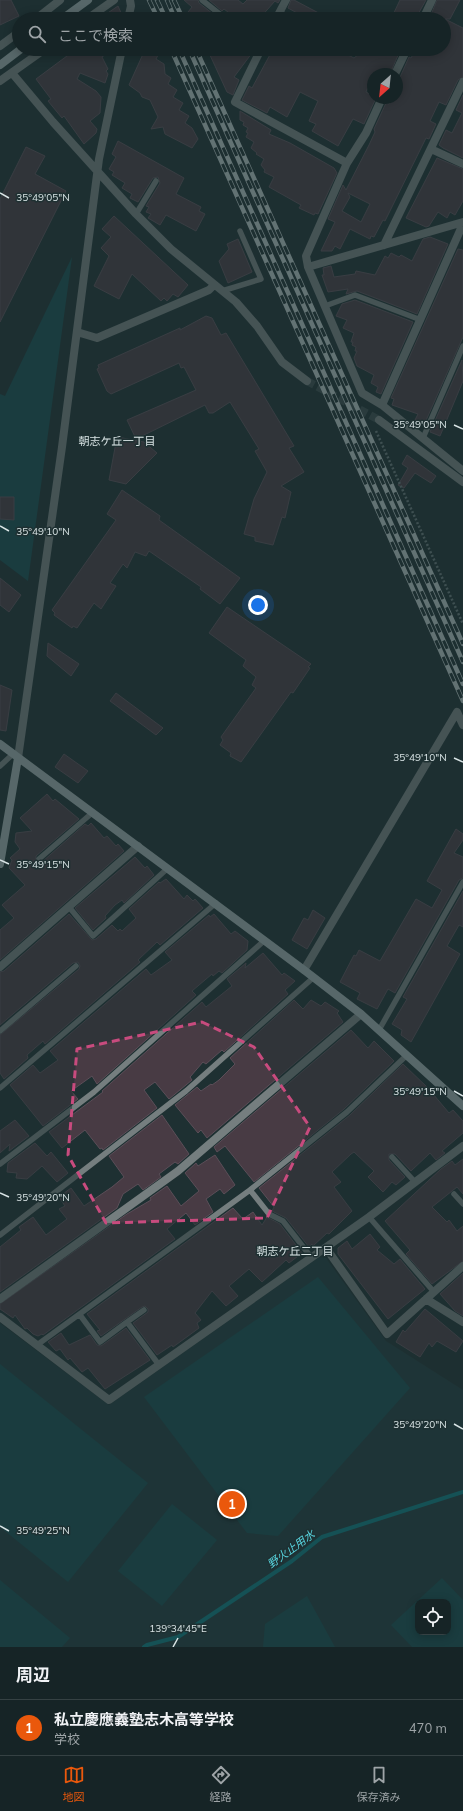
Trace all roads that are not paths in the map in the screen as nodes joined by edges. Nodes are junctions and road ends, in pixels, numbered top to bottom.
1 (46, 0) edge
2 (60, 0) edge
3 (88, 0) edge
4 (114, 0) edge
5 (130, 0) edge
6 (202, 0) edge
7 (286, 0) edge
8 (432, 0) edge
9 (50, 8) junction
10 (45, 12) edge
11 (72, 12) edge
12 (97, 12) edge
13 (130, 12) edge
14 (217, 12) edge
15 (280, 12) edge
16 (426, 12) edge
17 (12, 37) edge
18 (0, 46) edge
19 (12, 56) edge
20 (35, 56) edge
21 (121, 56) edge
22 (257, 56) edge
23 (404, 56) edge
24 (0, 65) edge
25 (398, 68) edge
26 (12, 73) junction
27 (0, 81) edge
28 (463, 82) edge
29 (379, 104) edge
30 (431, 149) junction
31 (347, 163) junction
32 (463, 164) edge
33 (97, 172) junction
34 (156, 180) dead end
35 (136, 214) junction
36 (463, 223) edge
37 (240, 231) dead end
38 (384, 244) junction
39 (308, 266) junction
40 (214, 285) junction
41 (222, 291) junction
42 (325, 306) junction
43 (421, 320) junction
44 (78, 332) junction
45 (463, 346) edge
46 (307, 381) tunnel mouth
47 (382, 405) junction
48 (376, 422) tunnel mouth
49 (423, 438) junction
50 (463, 471) edge
51 (463, 482) edge
52 (463, 725) edge
53 (0, 744) edge
54 (16, 756) junction
55 (0, 766) edge
56 (92, 813) junction
57 (2, 846) edge
58 (138, 846) junction
59 (39, 860) dead end
60 (0, 864) edge
61 (168, 868) junction
62 (463, 882) edge
63 (216, 903) junction
64 (69, 907) junction
65 (265, 940) junction
66 (76, 966) dead end
67 (0, 967) edge
68 (304, 970) junction
69 (314, 977) junction
70 (361, 1014) junction
71 (378, 1030) junction
72 (0, 1031) edge
73 (407, 1055) junction
74 (0, 1088) edge
75 (463, 1106) edge
76 (463, 1146) edge
77 (392, 1157) dead end
78 (0, 1164) edge
79 (415, 1182) junction
80 (250, 1190) junction
81 (454, 1194) dead end
82 (463, 1204) edge
83 (369, 1217) junction
84 (0, 1235) edge
85 (326, 1248) junction
86 (311, 1257) junction
87 (463, 1266) edge
88 (434, 1292) junction
89 (0, 1299) edge
90 (426, 1299) junction
91 (144, 1310) dead end
92 (80, 1315) junction
93 (0, 1316) edge
94 (127, 1322) junction
95 (463, 1322) edge
96 (37, 1345) junction
97 (159, 1365) junction

1 - 9 street
2 - 9 street
3 - 11 street
4 - 12 street
5 - 13 street
6 - 14 lane
7 - 15 street
8 - 16 street
9 - 10 street
17 - 18 street
19 - 24 street
20 - 26 street
21 - 33 street
22 - 31 street
23 - 25 street
26 - 27 street
26 - 33 street
28 - 30 street
29 - 31 street
30 - 32 street
30 - 38 street
31 - 39 street
33 - 35 street
33 - 44 street
34 - 35 lane
35 - 40 street
36 - 38 street
36 - 43 street
37 - 41 lane
38 - 39 street
39 - 42 street
40 - 41 street
40 - 44 street
41 - 46 street
42 - 43 lane
42 - 47 street
43 - 47 street
44 - 54 street
45 - 49 lane
47 - 49 street
48 - 51 street
49 - 50 street
52 - 68 street
53 - 54 street
54 - 55 lane
54 - 56 street
54 - 57 street
56 - 58 street
56 - 59 lane
57 - 60 street
58 - 61 street
58 - 64 street
61 - 63 street
61 - 64 lane
62 - 71 lane
63 - 65 street
63 - 74 lane
64 - 67 street
65 - 68 street
65 - 78 lane
66 - 72 lane
68 - 69 street
69 - 70 street
69 - 84 lane
70 - 71 street
70 - 89 street
71 - 73 street
73 - 75 street
73 - 80 lane
76 - 79 street
77 - 79 lane
79 - 83 street
80 - 86 lane
80 - 92 lane
81 - 82 lane
83 - 85 street
83 - 88 lane
85 - 86 street
85 - 90 street
86 - 97 street
87 - 88 street
88 - 90 street
90 - 95 street
91 - 94 lane
92 - 94 lane
92 - 96 lane
93 - 96 street
94 - 97 lane
96 - 97 street

